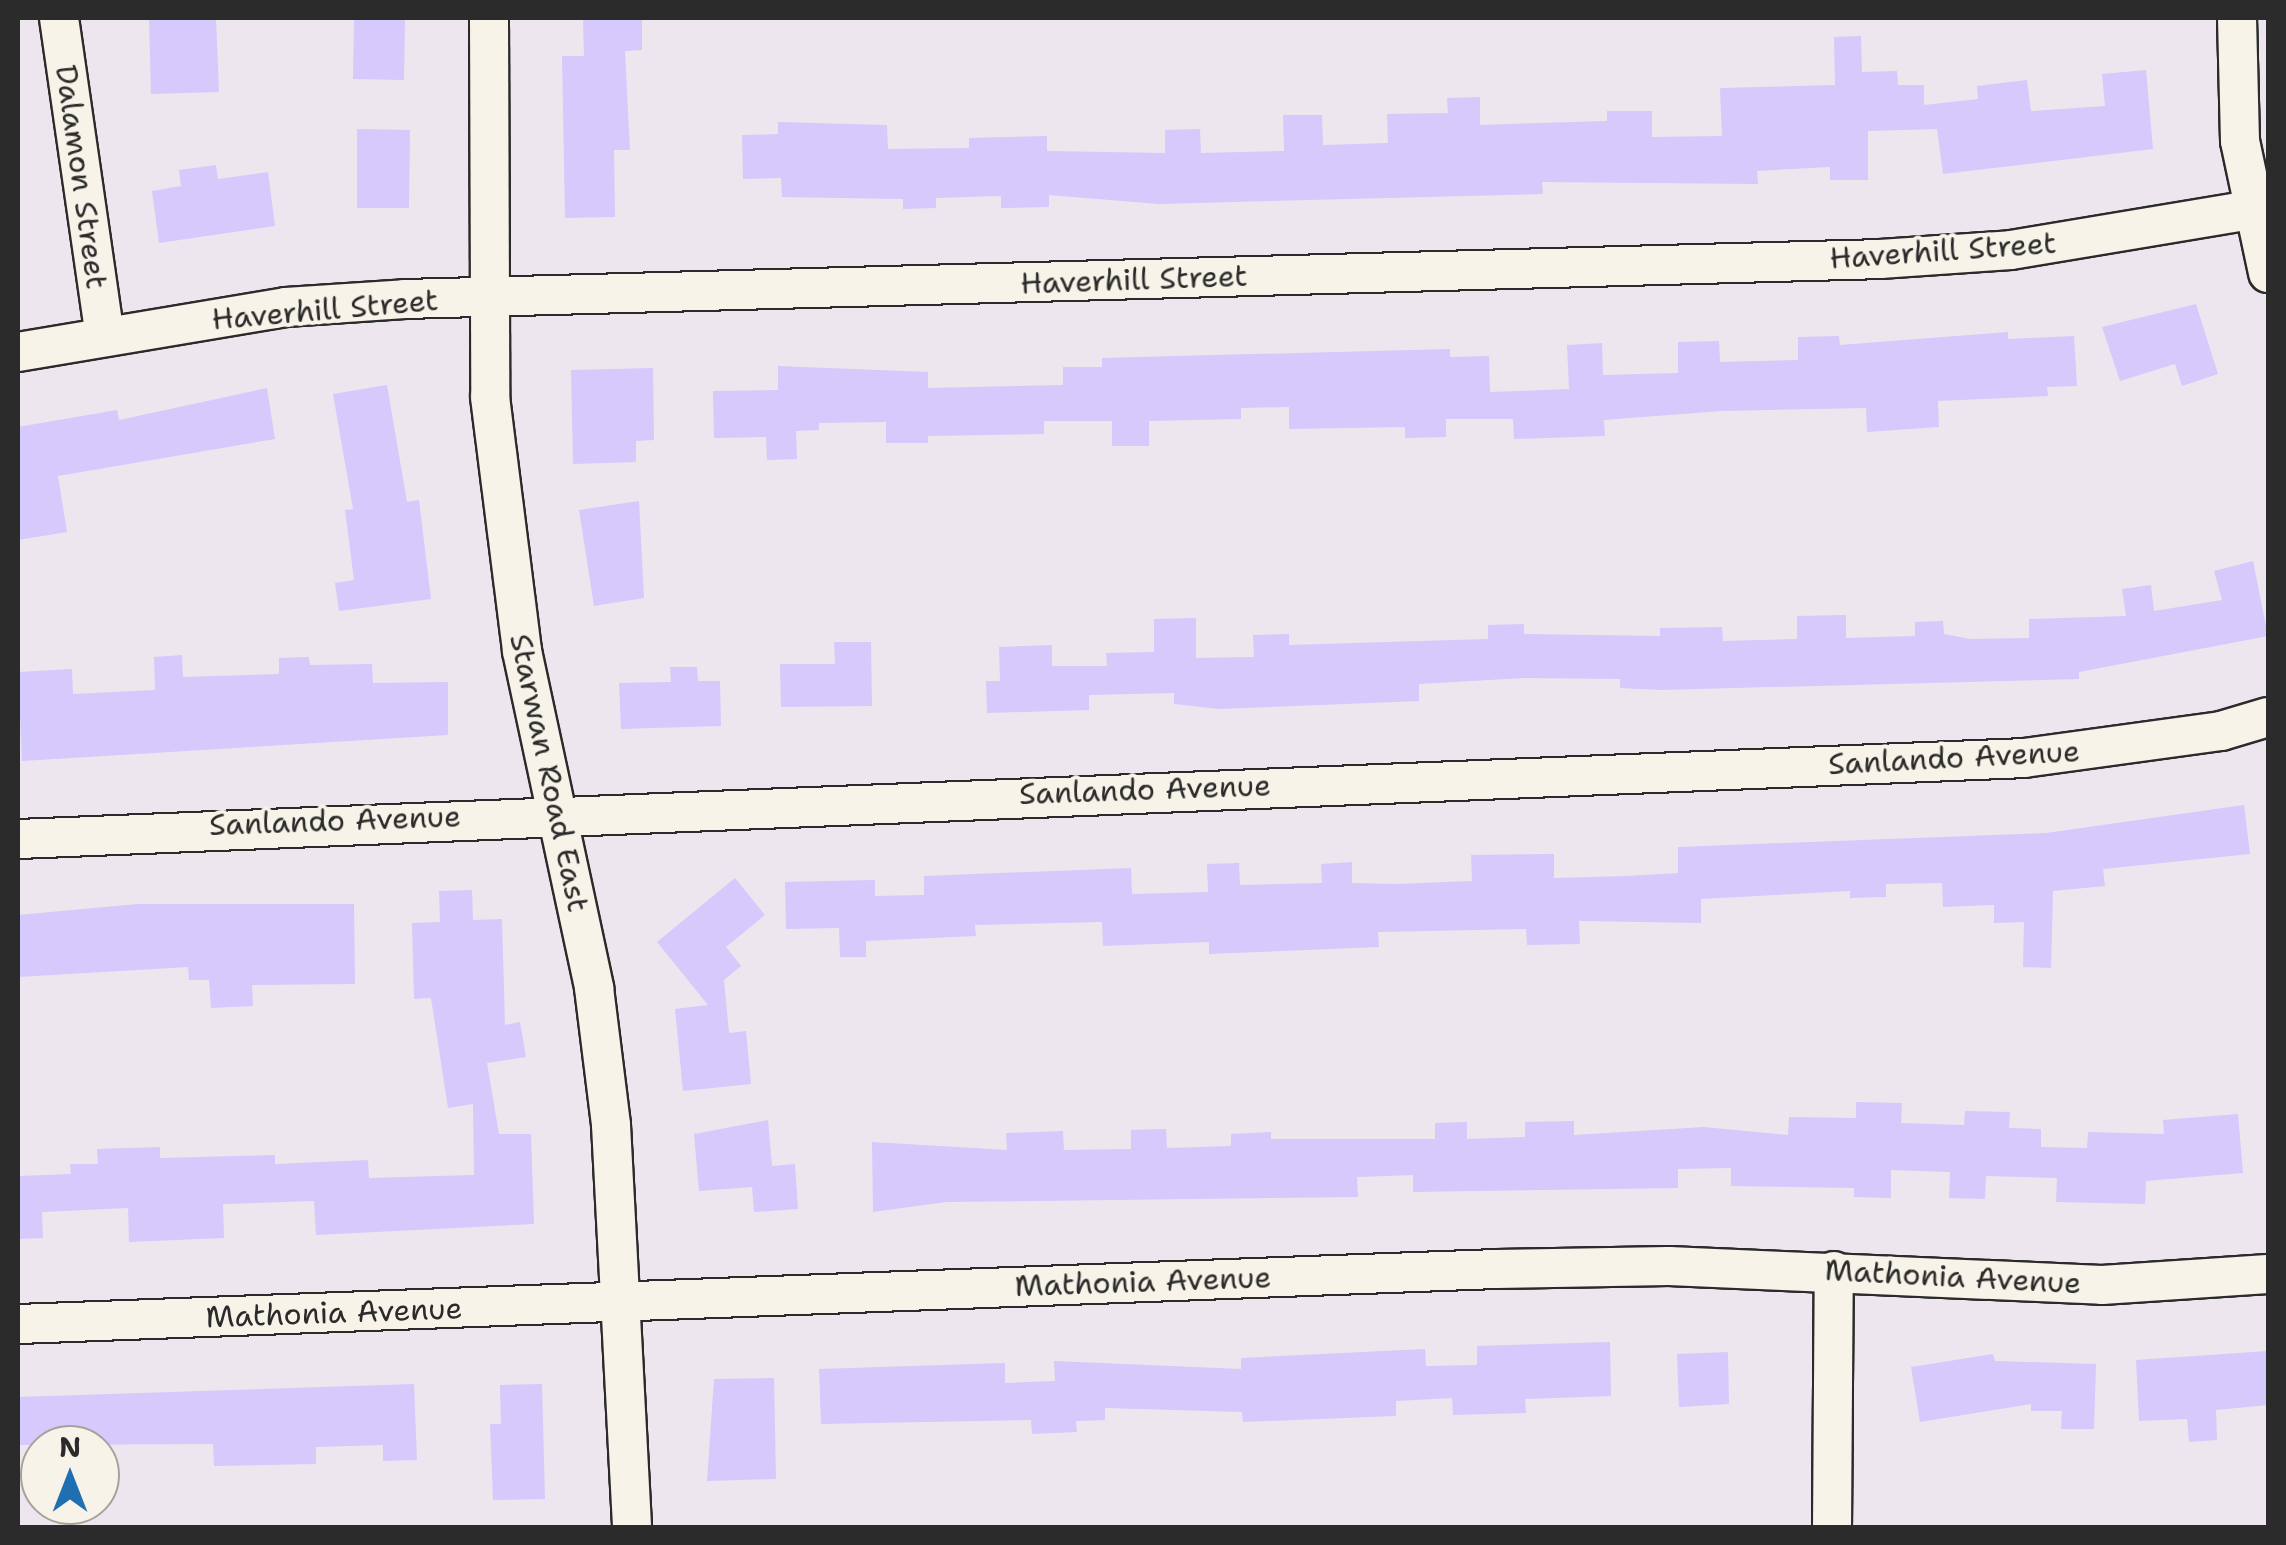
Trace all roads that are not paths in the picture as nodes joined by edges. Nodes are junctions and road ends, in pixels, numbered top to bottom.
1 (59, 18) edge
2 (489, 18) edge
3 (2236, 18) edge
4 (2251, 210) junction
5 (2268, 273) edge
6 (494, 298) junction
7 (105, 336) junction
8 (18, 352) edge
9 (2268, 717) edge
10 (557, 812) junction
11 (18, 839) edge
12 (1834, 1271) junction
13 (2268, 1274) edge
14 (625, 1302) junction
15 (18, 1324) edge
16 (632, 1528) edge
17 (1832, 1528) edge

1 - 7 street, Dalamon Street
2 - 6 street, Starwan Road East
3 - 4 street
4 - 5 street
4 - 6 street, Haverhill Street
6 - 7 street, Haverhill Street
6 - 10 street, Starwan Road East
7 - 8 street, Haverhill Street
9 - 10 street, Sanlando Avenue
10 - 11 street, Sanlando Avenue
10 - 14 street, Starwan Road East
12 - 13 street, Mathonia Avenue
12 - 14 street, Mathonia Avenue
12 - 17 street
14 - 15 street, Mathonia Avenue
14 - 16 street, Starwan Road East

